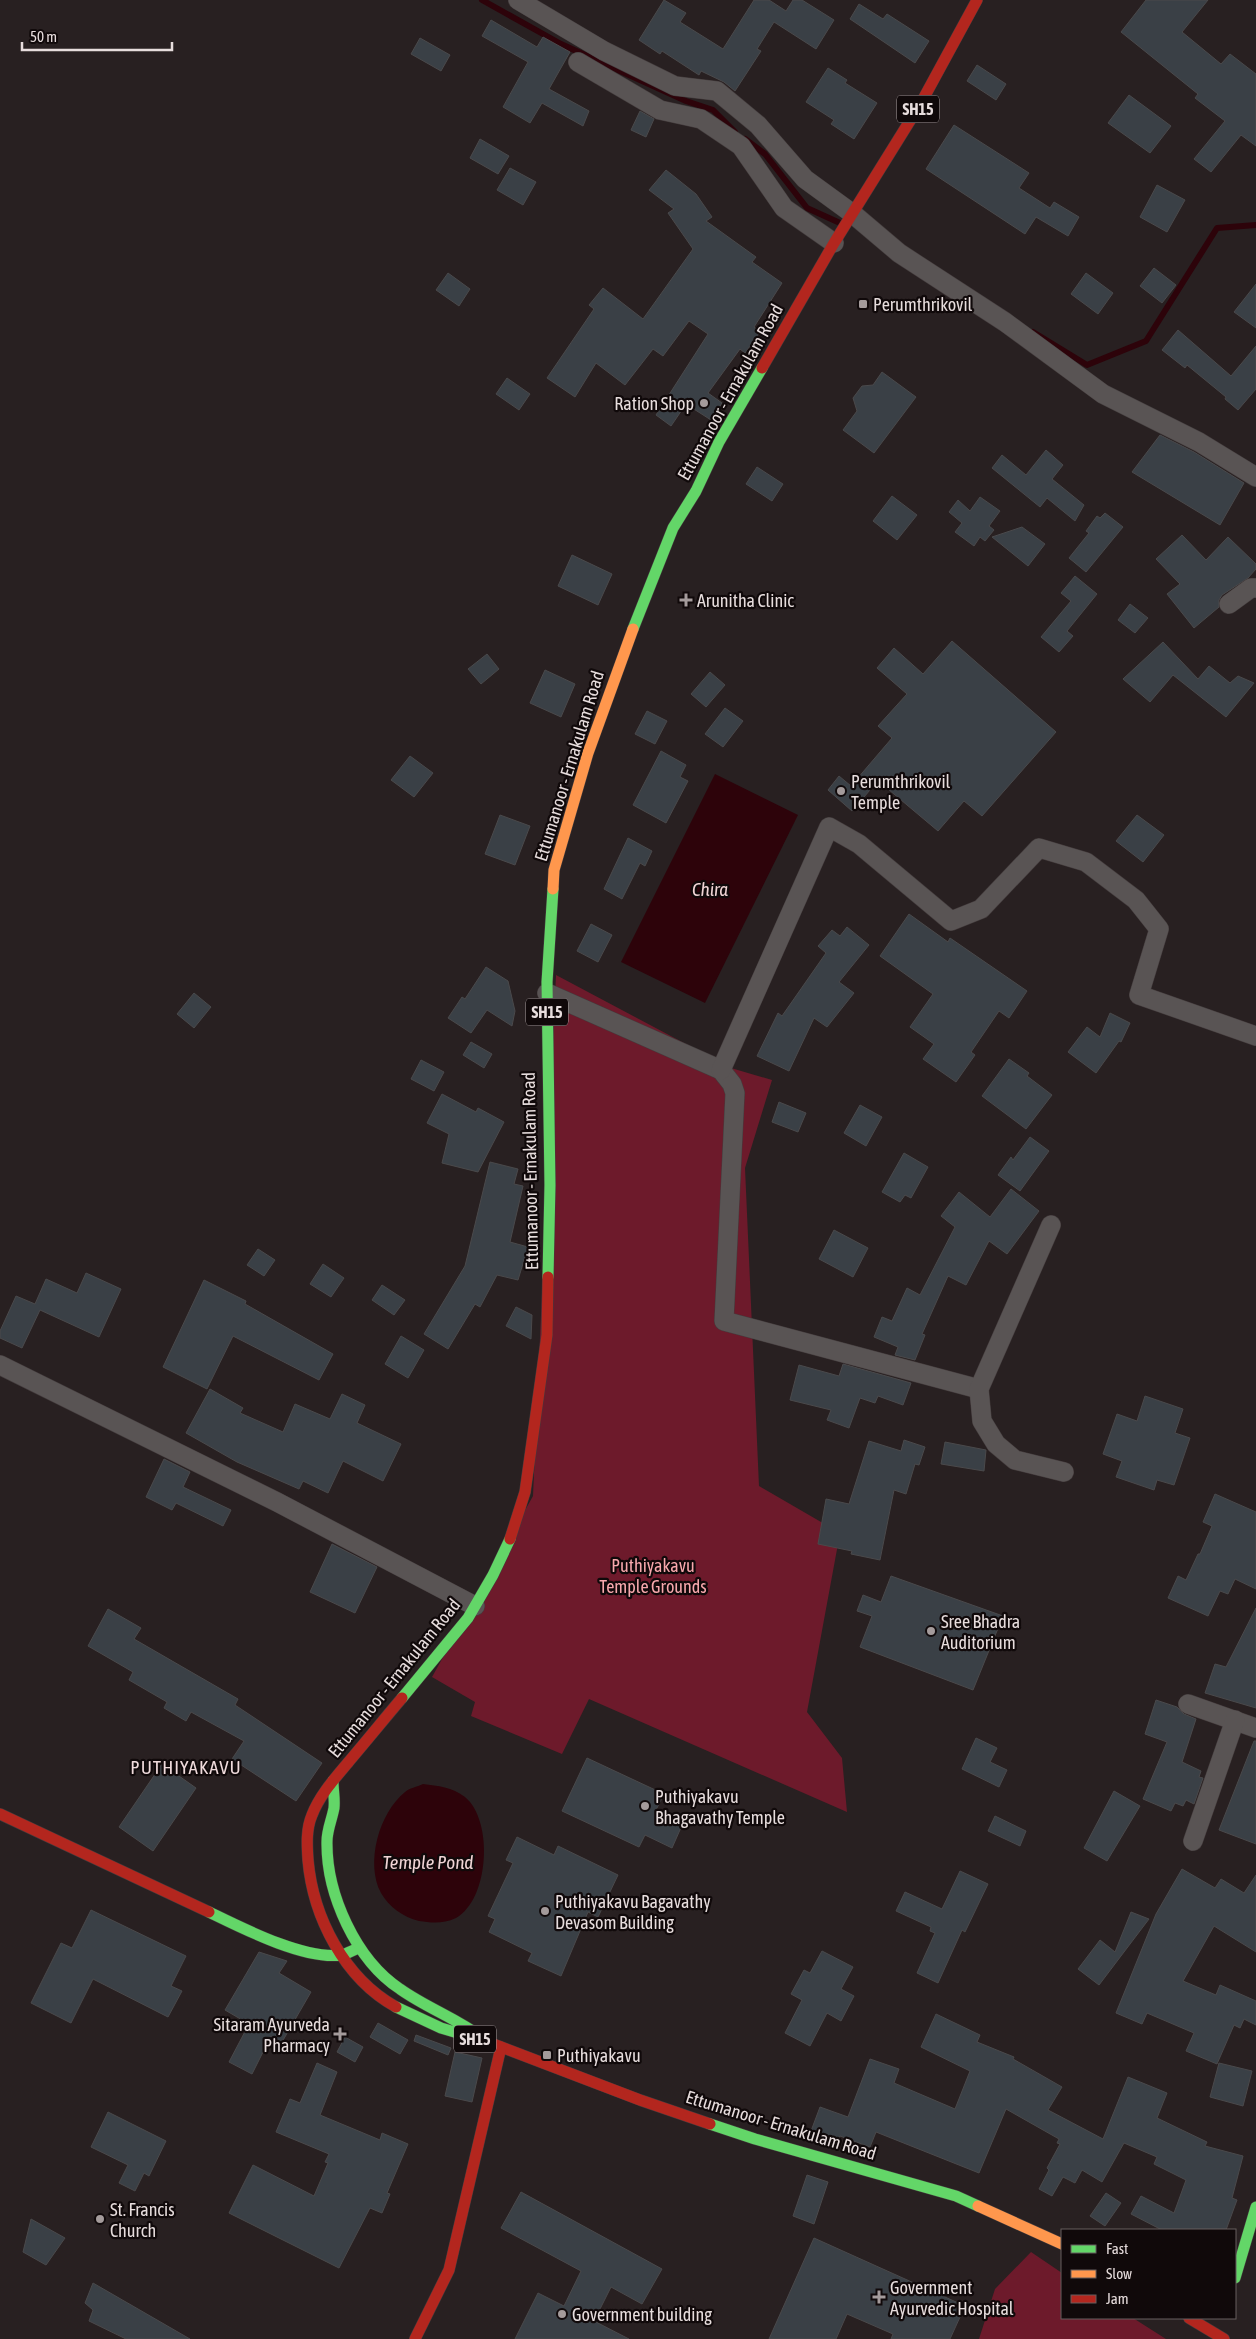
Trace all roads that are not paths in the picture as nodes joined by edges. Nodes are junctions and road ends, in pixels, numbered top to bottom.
1 (518, 0) edge
2 (977, 0) edge
3 (578, 62) dead end
4 (854, 214) junction
5 (834, 243) junction
6 (1256, 477) edge
7 (1256, 588) edge
8 (1228, 604) dead end
9 (547, 993) junction
10 (1256, 1036) edge
11 (721, 1070) junction
12 (1051, 1225) dead end
13 (0, 1364) edge
14 (979, 1389) junction
15 (1064, 1472) dead end
16 (475, 1606) junction
17 (1188, 1704) dead end
18 (1235, 1720) junction
19 (1256, 1728) edge
20 (333, 1781) junction
21 (0, 1814) edge
22 (1194, 1841) dead end
23 (359, 1947) junction
24 (341, 1955) junction
25 (488, 2042) junction
26 (501, 2047) junction
27 (1256, 2207) edge
28 (1061, 2244) edge
29 (1236, 2275) edge
30 (1191, 2319) edge
31 (1220, 2333) edge
32 (415, 2339) edge

1 - 4 street
2 - 4 main road, Ettumanoor - Ernakulam Road / SH15
3 - 5 street
4 - 5 main road, Ettumanoor - Ernakulam Road / SH15
4 - 6 street
5 - 9 main road, Ettumanoor - Ernakulam Road / SH15
7 - 8 street
9 - 11 street
9 - 16 main road, Ettumanoor - Ernakulam Road / SH15
10 - 11 street
11 - 14 street
12 - 14 street
13 - 16 street
14 - 15 street
16 - 20 main road, Ettumanoor - Ernakulam Road / SH15
17 - 18 street
18 - 19 street
18 - 22 street
20 - 23 main road, Ettumanoor - Ernakulam Road / SH15
20 - 24 main road, Ettumanoor - Ernakulam Road / SH15
21 - 24 main road
23 - 24 main road
23 - 25 main road, Ettumanoor - Ernakulam Road / SH15
24 - 25 main road, Ettumanoor - Ernakulam Road / SH15
25 - 26 main road, Ettumanoor - Ernakulam Road / SH15
26 - 28 main road, Ettumanoor - Ernakulam Road / SH15
26 - 32 main road
27 - 29 main road
30 - 31 main road

